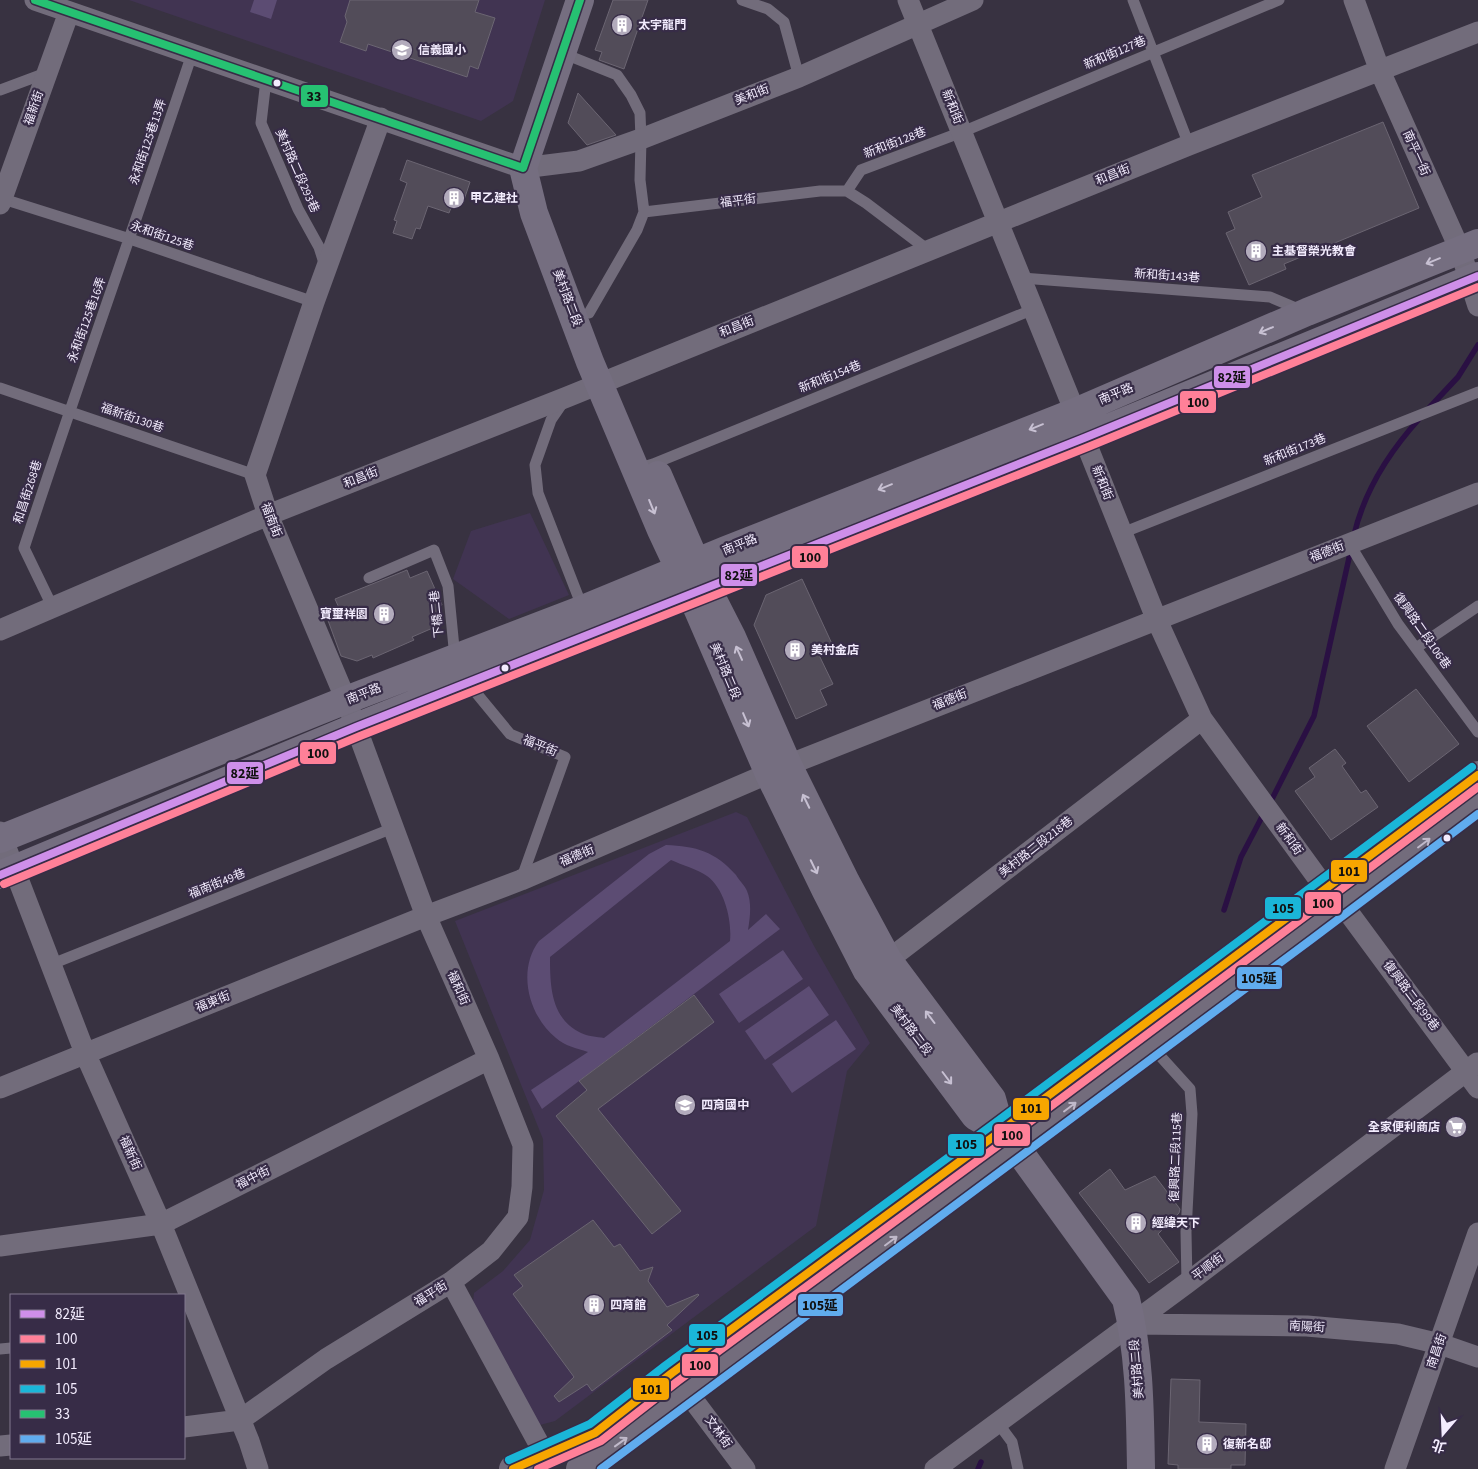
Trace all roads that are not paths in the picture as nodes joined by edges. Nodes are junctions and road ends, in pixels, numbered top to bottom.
1 (35, 0) edge
2 (580, 0) edge
3 (742, 0) edge
4 (908, 0) edge
5 (973, 0) edge
6 (1133, 0) edge
7 (1279, 0) edge
8 (1354, 0) edge
9 (69, 12) junction
10 (917, 23) junction
11 (1478, 32) edge
12 (1154, 52) junction
13 (562, 53) junction
14 (192, 54) junction
15 (1380, 71) junction
16 (46, 73) junction
17 (799, 77) junction
18 (266, 80) junction
19 (0, 90) edge
20 (381, 118) junction
21 (962, 132) junction
22 (641, 139) junction
23 (1189, 145) junction
24 (523, 168) junction
25 (847, 191) junction
26 (1, 200) edge
27 (644, 212) junction
28 (999, 221) junction
29 (130, 239) junction
30 (1469, 247) edge
31 (928, 250) junction
32 (326, 270) junction
33 (1474, 277) edge
34 (1022, 278) junction
35 (314, 302) junction
36 (1478, 306) edge
37 (1034, 309) junction
38 (1307, 312) junction
39 (589, 313) junction
40 (608, 380) junction
41 (0, 388) edge
42 (1478, 392) edge
43 (567, 397) junction
44 (69, 411) junction
45 (1075, 412) junction
46 (1084, 438) junction
47 (644, 466) junction
48 (255, 475) junction
49 (1478, 493) edge
50 (268, 515) junction
51 (1122, 533) junction
52 (1349, 543) junction
53 (688, 566) junction
54 (369, 578) dead end
55 (699, 591) junction
56 (1478, 606) edge
57 (53, 608) junction
58 (583, 609) junction
59 (1156, 618) junction
60 (0, 630) edge
61 (1416, 648) junction
62 (455, 658) junction
63 (468, 684) junction
64 (346, 700) junction
65 (1202, 719) junction
66 (356, 727) junction
67 (1478, 732) edge
68 (779, 769) junction
69 (1478, 775) edge
70 (1478, 801) edge
71 (394, 828) junction
72 (1, 836) edge
73 (8, 872) edge
74 (522, 880) junction
75 (1334, 896) junction
76 (426, 916) junction
77 (52, 964) junction
78 (878, 966) junction
79 (1152, 1046) junction
80 (86, 1053) junction
81 (489, 1059) junction
82 (1474, 1073) edge
83 (0, 1088) edge
84 (1009, 1139) junction
85 (161, 1224) junction
86 (1478, 1233) edge
87 (0, 1246) edge
88 (450, 1282) junction
89 (1187, 1283) junction
90 (1132, 1324) junction
91 (1440, 1344) junction
92 (1478, 1357) edge
93 (681, 1383) junction
94 (240, 1420) junction
95 (998, 1423) junction
96 (185, 1426) edge
97 (545, 1455) junction
98 (586, 1468) edge
99 (258, 1469) edge
100 (513, 1469) edge
101 (745, 1469) edge
102 (935, 1469) edge
103 (1018, 1469) edge
104 (1141, 1469) edge
105 (1395, 1469) edge

1 - 9 street
2 - 13 street
3 - 17 lane
4 - 10 street, 新和街
5 - 10 street, 美和街
6 - 12 lane
7 - 12 lane, 新和街127巷
8 - 15 street, 南平一街
9 - 14 street
9 - 16 street, 福新街
10 - 17 street, 美和街
10 - 21 street, 新和街
11 - 15 street, 和昌街
12 - 21 lane, 新和街127巷
12 - 23 lane
13 - 22 lane
13 - 24 street
14 - 18 street
14 - 29 lane, 永和街125巷13弄
15 - 23 street, 和昌街
15 - 30 street, 南平一街
16 - 19 lane
16 - 26 street, 福新街
17 - 22 street, 美和街
18 - 20 street
18 - 32 lane, 美村路二段293巷
20 - 24 street
20 - 32 street
21 - 25 lane, 新和街128巷
21 - 28 street, 新和街
22 - 24 street, 美和街
22 - 27 lane
23 - 28 street, 和昌街
24 - 39 street, 美村路二段
24 - 40 street, 美村路二段
25 - 27 lane, 福平街
25 - 31 lane
26 - 29 lane, 永和街125巷
27 - 39 lane
28 - 31 street, 和昌街
28 - 34 street, 新和街
29 - 35 lane, 永和街125巷
29 - 44 lane, 永和街125巷16弄
30 - 33 street, 南平一街
30 -> 38 street, 南平路
31 - 40 street, 和昌街
32 - 35 street
33 - 36 street, 南平一街
33 - 46 street
34 - 37 street, 新和街
34 - 38 lane, 新和街143巷
35 - 48 street
37 - 45 street, 新和街
37 - 47 lane, 新和街154巷
38 -> 45 street, 南平路
39 - 40 street, 美村路二段
40 - 43 street, 和昌街
40 - 47 street, 美村路二段
41 - 44 lane, 福新街130巷
42 - 51 lane, 新和街173巷
43 - 50 street, 和昌街
43 - 58 lane
44 - 48 lane, 福新街130巷
44 - 57 lane, 和昌街268巷
45 - 46 street, 新和街
45 -> 53 street, 南平路
46 - 51 street, 新和街
46 - 55 street
47 - 53 street, 美村路二段
48 - 50 street, 福南街
49 - 52 street, 福德街
50 - 57 street, 和昌街
50 - 64 street, 福南街
51 - 59 street, 新和街
52 - 59 street, 福德街
52 - 61 lane, 復興路二段106巷
53 - 55 street, 美村路二段
53 - 58 street, 南平路
54 - 62 lane, 下橋二巷
55 - 63 street
55 - 68 street, 美村路二段
56 - 61 lane
57 - 60 street, 和昌街
58 - 62 street, 南平路
59 - 65 street, 新和街
59 - 68 street, 福德街
61 - 67 lane, 復興路二段106巷
62 - 64 street, 南平路
63 - 66 street
63 - 74 lane, 福平街
64 - 66 street, 福南街
64 - 72 street, 南平路
65 - 75 street, 新和街
65 - 78 street, 美村路二段218巷
66 - 71 street, 福南街
66 - 73 street
68 - 74 street, 福德街
68 - 78 street, 美村路二段
69 - 75 main road
75 -> 70 main road
71 - 76 street, 福南街
71 - 77 lane, 福南街49巷
72 - 73 street, 福新街
73 - 77 street, 福新街
74 - 76 street, 福德街
75 - 79 main road
75 - 82 street, 復興路二段99巷
75 - 84 main road
76 - 80 street, 福東街
76 - 81 street, 福和街
77 - 80 street, 福新街
78 - 84 street, 美村路二段
84 -> 79 main road
79 - 89 lane, 復興路二段115巷
80 - 83 street, 福東街
80 - 85 street, 福新街
81 - 85 street, 福中街
81 - 88 street, 福平街
82 - 89 street, 平順街
84 - 90 street, 美村路二段
84 - 93 main road
85 - 87 street, 福中街
85 - 94 street, 福新街
86 - 91 street, 南昌街
88 - 94 street, 福平街
88 - 97 street
89 - 90 street, 平順街
90 - 91 street, 南陽街
90 - 95 street, 平順街
90 - 104 street, 美村路二段
91 - 92 street, 南陽街
91 - 105 street, 南昌街
93 - 97 main road
98 -> 93 main road
93 - 101 street, 文林街
94 - 96 street
94 - 99 street
95 - 102 street, 平順街
95 - 103 lane
97 - 100 main road

